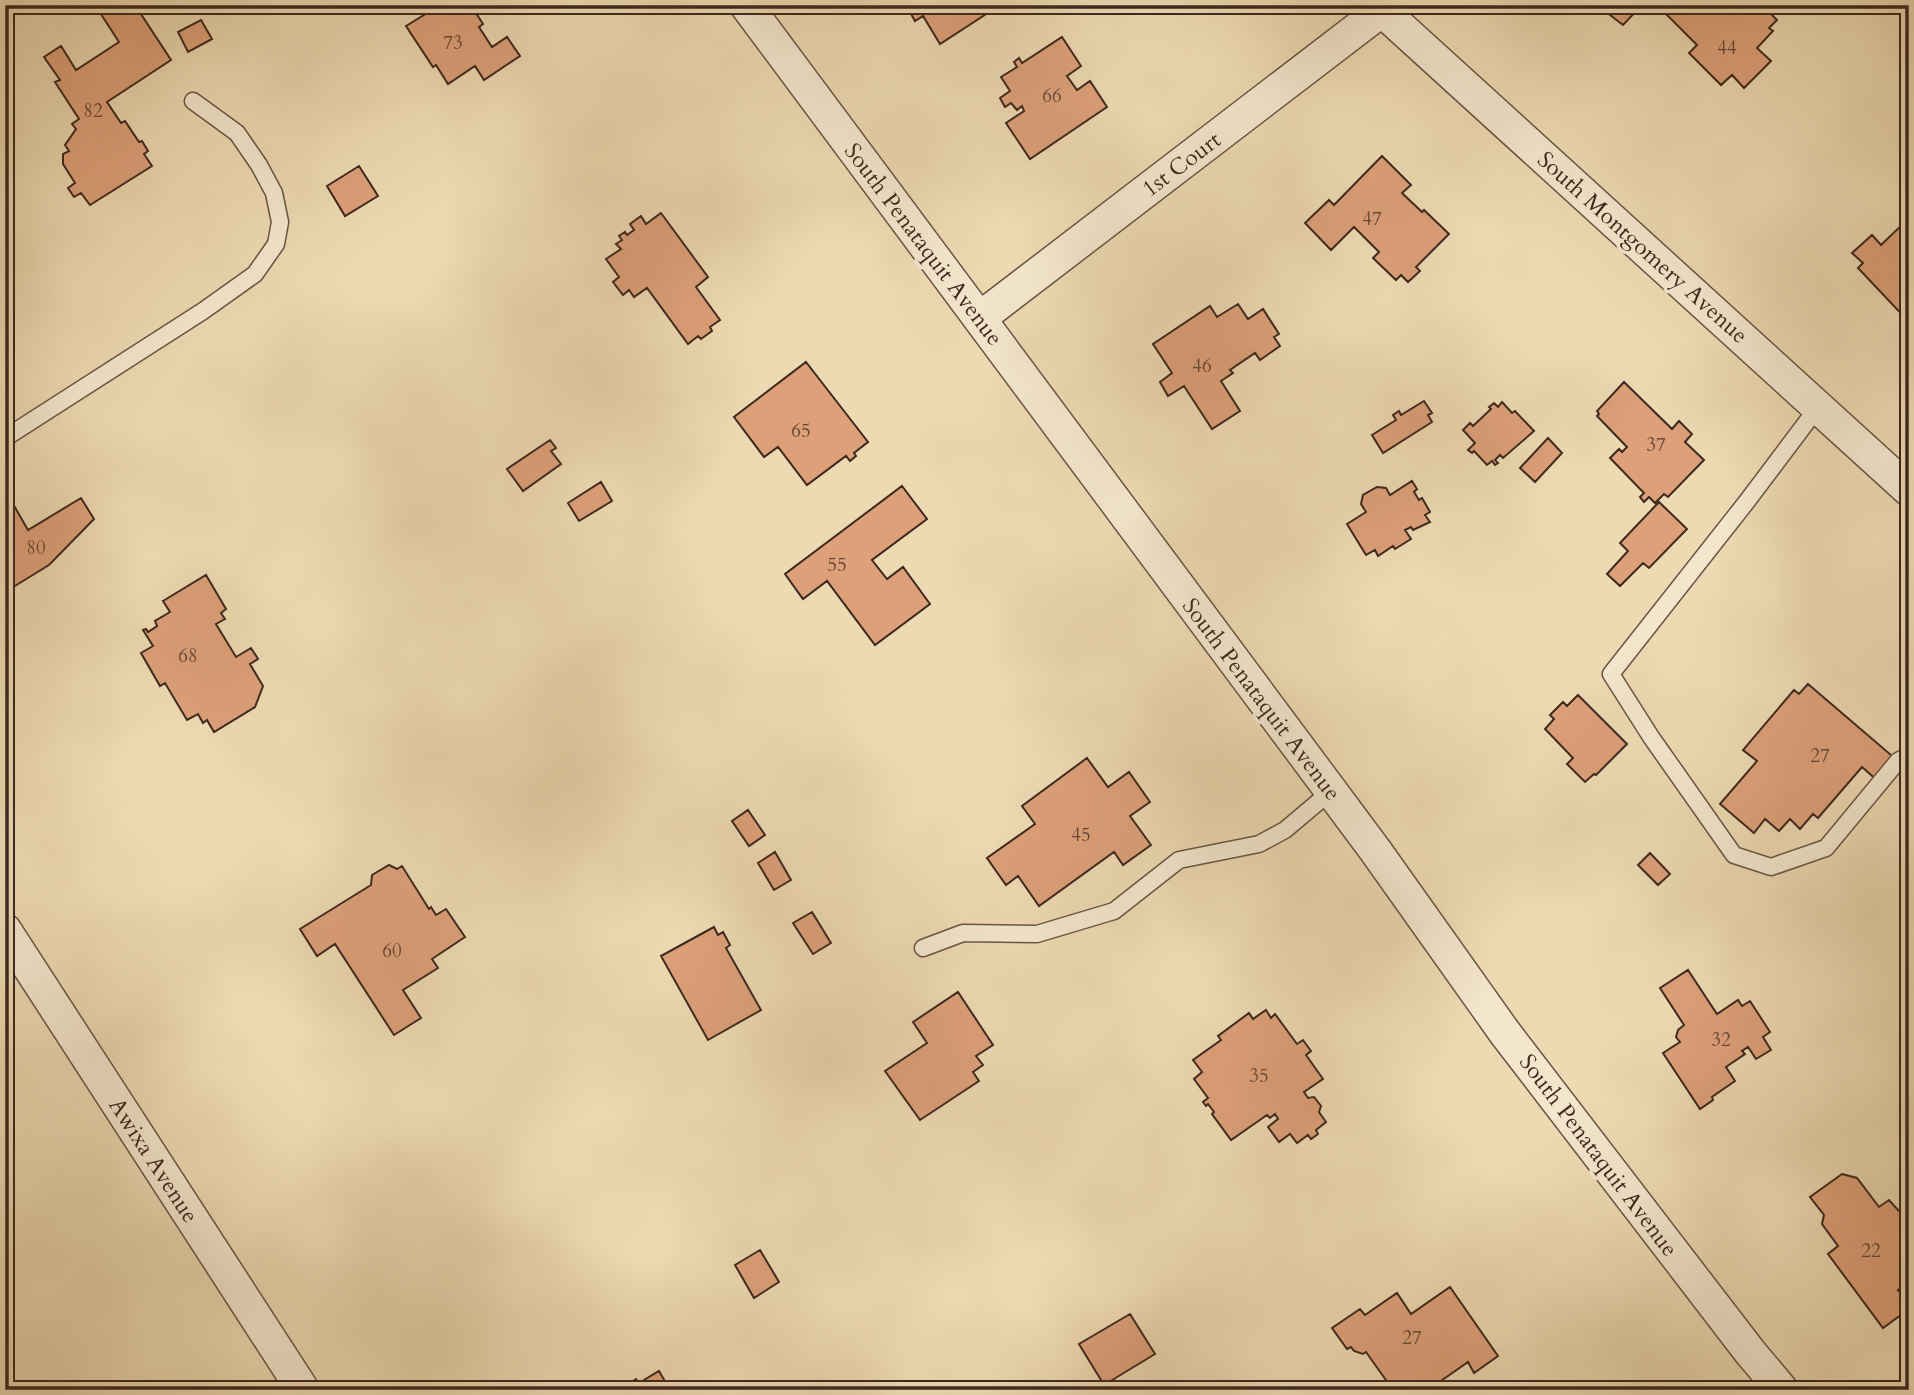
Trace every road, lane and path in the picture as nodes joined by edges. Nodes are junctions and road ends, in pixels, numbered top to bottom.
1 (746, 5) edge
2 (1379, 8) edge
3 (193, 101) dead end
4 (980, 318) junction
5 (1818, 407) junction
6 (5, 438) edge
7 (1909, 490) edge
8 (1909, 755) edge
9 (1331, 792) junction
10 (5, 930) edge
11 (923, 948) dead end
12 (303, 1390) edge
13 (1782, 1390) edge

1 - 4 street, South Penataquit Avenue
2 - 4 street, 1st Court
2 - 5 street, South Montgomery Avenue
3 - 6 lane
4 - 9 street, South Penataquit Avenue
5 - 7 street, South Montgomery Avenue
5 - 8 lane
9 - 11 lane
9 - 13 street, South Penataquit Avenue
10 - 12 street, Awixa Avenue

